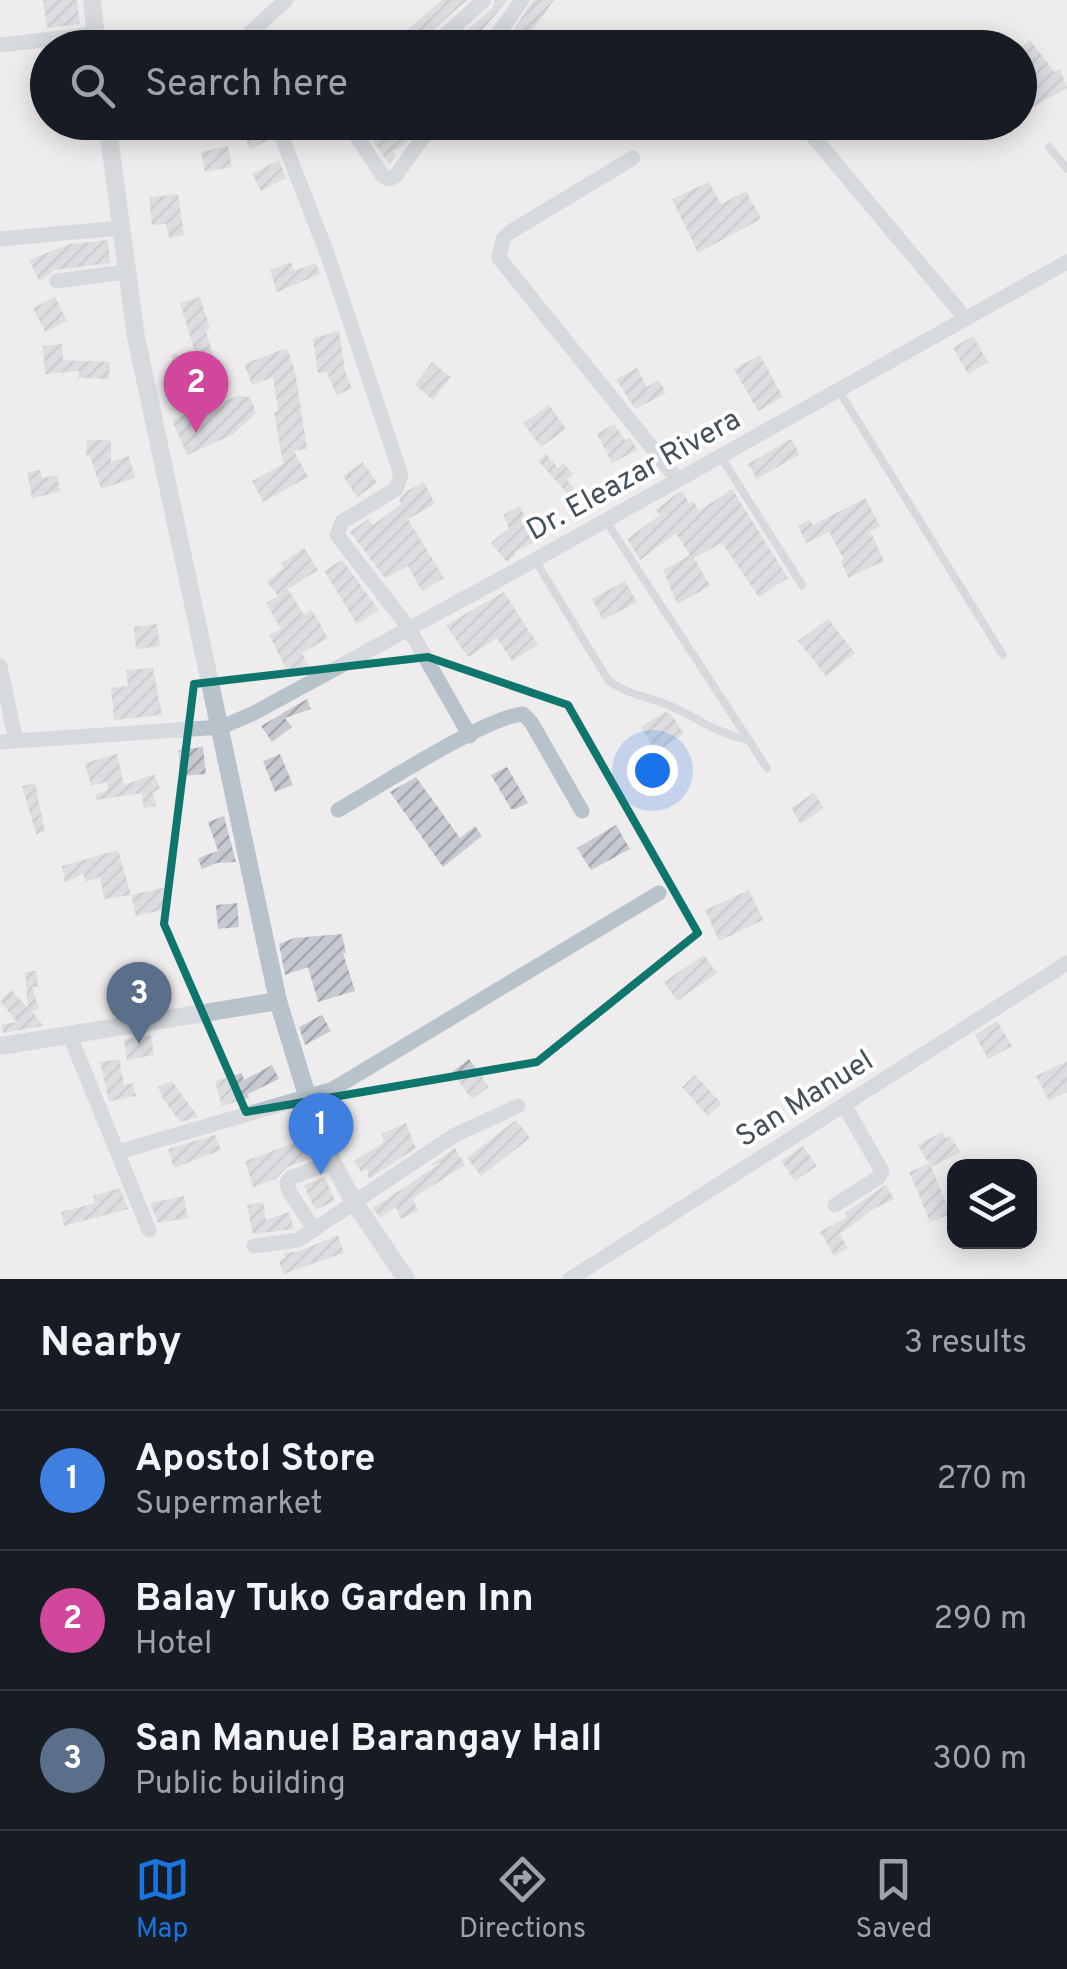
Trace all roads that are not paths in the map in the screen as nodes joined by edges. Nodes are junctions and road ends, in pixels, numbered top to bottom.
1 (92, 0) edge
2 (286, 0) edge
3 (484, 0) edge
4 (522, 0) edge
5 (95, 30) edge
6 (257, 30) edge
7 (450, 30) edge
8 (501, 30) edge
9 (30, 44) edge
10 (0, 45) edge
11 (109, 140) edge
12 (283, 140) edge
13 (359, 140) edge
14 (421, 140) edge
15 (816, 140) edge
16 (1049, 147) dead end
17 (633, 158) dead end
18 (1067, 169) edge
19 (120, 228) junction
20 (0, 240) edge
21 (1064, 270) edge
22 (126, 272) junction
23 (57, 280) dead end
24 (966, 318) junction
25 (838, 390) junction
26 (721, 457) junction
27 (678, 480) junction
28 (606, 521) junction
29 (535, 560) junction
30 (802, 585) dead end
31 (408, 627) junction
32 (1003, 654) dead end
33 (0, 666) edge
34 (222, 727) junction
35 (470, 736) junction
36 (748, 740) junction
37 (8, 741) edge
38 (766, 768) dead end
39 (338, 810) dead end
40 (582, 811) dead end
41 (659, 892) dead end
42 (1067, 963) edge
43 (278, 1001) junction
44 (70, 1036) junction
45 (0, 1046) edge
46 (306, 1099) junction
47 (844, 1105) junction
48 (518, 1106) dead end
49 (118, 1152) junction
50 (331, 1164) junction
51 (354, 1202) junction
52 (836, 1205) dead end
53 (314, 1229) junction
54 (149, 1230) dead end
55 (254, 1246) dead end
56 (406, 1279) edge
57 (570, 1279) edge

1 - 5 street
2 - 6 street
3 - 7 street
4 - 8 street
9 - 10 street
11 - 19 street
12 - 31 street
13 - 14 street
15 - 24 street
16 - 18 lane
17 - 27 street
19 - 20 street
19 - 22 street
21 - 24 street, Dr. Eleazar Rivera
22 - 23 street
22 - 34 street
24 - 25 street, Dr. Eleazar Rivera
25 - 26 street, Dr. Eleazar Rivera
25 - 32 lane
26 - 27 street, Dr. Eleazar Rivera
26 - 30 lane
27 - 28 street, Dr. Eleazar Rivera
28 - 29 street, Dr. Eleazar Rivera
28 - 36 lane
29 - 31 street, Dr. Eleazar Rivera
29 - 36 lane
31 - 34 street, Dr. Eleazar Rivera
31 - 35 street
33 - 37 street
34 - 37 street
34 - 43 street
35 - 39 street
35 - 40 street
36 - 38 lane
41 - 46 street
42 - 47 street, San Manuel
43 - 44 street
43 - 46 street
44 - 45 street
44 - 49 street
46 - 49 street
46 - 50 street
47 - 52 street
47 - 57 street, San Manuel
48 - 51 street
49 - 54 street
50 - 51 street
50 - 53 street
51 - 53 street
51 - 56 street
53 - 55 street

